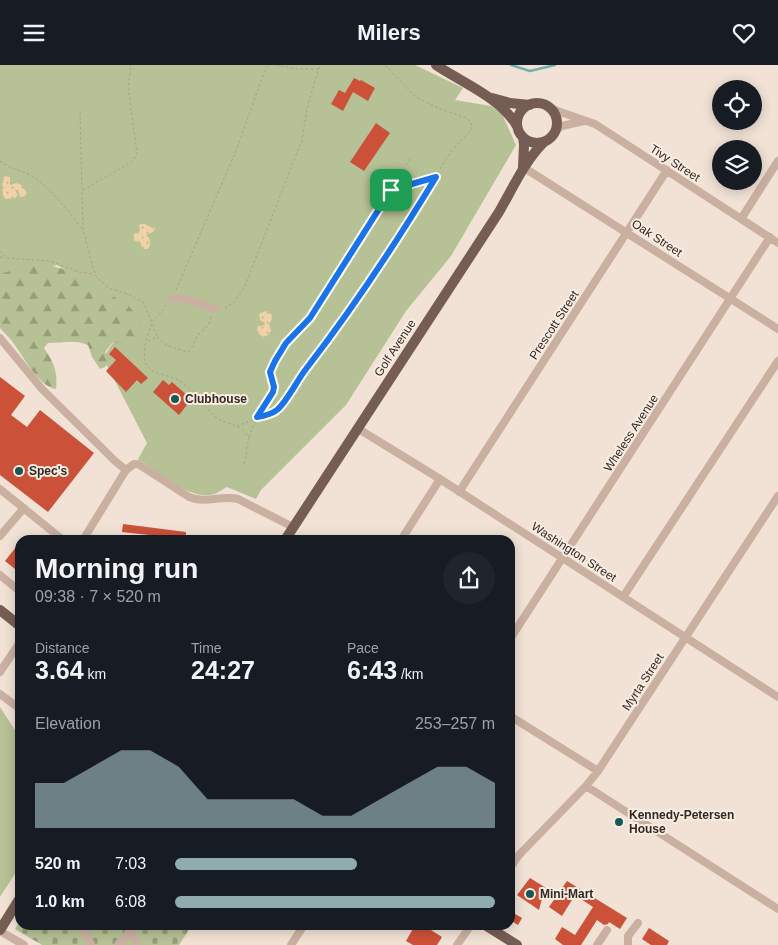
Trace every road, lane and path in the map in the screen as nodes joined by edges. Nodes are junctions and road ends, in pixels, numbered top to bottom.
1 (131, 65) edge
2 (268, 65) edge
3 (276, 65) edge
4 (320, 65) edge
5 (385, 65) edge
6 (436, 65) edge
7 (318, 69) junction
8 (490, 97) junction
9 (530, 105) junction
10 (549, 108) junction
11 (80, 112) dead end
12 (584, 121) junction
13 (517, 126) junction
14 (555, 131) junction
15 (523, 137) junction
16 (544, 142) junction
17 (410, 159) dead end
18 (0, 161) edge
19 (778, 161) edge
20 (523, 167) junction
21 (667, 170) junction
22 (436, 177) junction
23 (391, 190) junction
24 (82, 191) junction
25 (741, 219) junction
26 (83, 230) junction
27 (627, 232) junction
28 (770, 237) junction
29 (778, 243) edge
30 (0, 251) edge
31 (0, 257) edge
32 (6, 258) junction
33 (96, 275) junction
34 (172, 299) junction
35 (730, 299) junction
36 (216, 309) junction
37 (152, 323) junction
38 (778, 329) edge
39 (157, 337) junction
40 (0, 338) edge
41 (147, 342) junction
42 (778, 361) edge
43 (257, 417) junction
44 (238, 426) junction
45 (357, 428) junction
46 (249, 438) junction
47 (244, 465) dead end
48 (126, 470) junction
49 (440, 479) junction
50 (0, 489) edge
51 (459, 492) junction
52 (778, 496) edge
53 (24, 508) junction
54 (293, 527) junction
55 (57, 535) edge
56 (86, 535) edge
57 (287, 535) edge
58 (404, 535) edge
59 (0, 536) edge
60 (563, 559) junction
61 (0, 575) edge
62 (15, 587) edge
63 (624, 597) junction
64 (0, 610) edge
65 (15, 622) edge
66 (515, 631) edge
67 (686, 637) junction
68 (15, 650) edge
69 (0, 672) edge
70 (0, 694) edge
71 (778, 697) edge
72 (15, 705) edge
73 (515, 719) edge
74 (598, 771) junction
75 (586, 787) junction
76 (515, 860) edge
77 (15, 906) edge
78 (778, 909) edge
79 (638, 923) dead end
80 (0, 930) edge
81 (83, 930) edge
82 (130, 930) edge
83 (133, 930) edge
84 (301, 930) edge
85 (468, 930) edge
86 (493, 930) edge
87 (607, 930) dead end
88 (24, 945) edge
89 (91, 945) edge
90 (118, 945) edge
91 (137, 945) edge
92 (291, 945) edge
93 (457, 945) edge
94 (517, 945) edge
95 (597, 945) edge
96 (628, 945) edge

1 - 24 path
2 - 34 path
3 - 7 path
4 - 7 path
5 - 22 path
6 - 8 main road
7 - 36 path
8 - 9 main road
8 - 13 main road
9 - 10 main road
9 - 13 main road
10 - 12 street, Tivy Street
10 - 14 main road
11 - 24 path
12 - 14 street
12 - 21 street, Tivy Street
13 - 15 main road
14 - 16 main road
15 - 16 main road
15 - 20 main road, Golf Avenue
16 - 20 main road, Golf Avenue
17 - 23 path
18 - 26 path
19 - 25 street
20 - 27 street, Oak Street
20 - 45 main road, Golf Avenue
21 - 25 street, Tivy Street
21 - 27 street, Prescott Street
22 - 23 path
22 - 43 path
23 - 43 path
24 - 26 path
25 - 28 street, Tivy Street
26 - 33 path
27 - 35 street, Oak Street
27 - 51 street, Prescott Street
28 - 29 street, Tivy Street
28 - 35 street, Wheless Avenue
30 - 32 path
31 - 32 path
32 - 33 path
33 - 37 path
34 - 36 street
34 - 37 path
35 - 38 street, Oak Street
35 - 60 street, Wheless Avenue
36 - 39 path
37 - 39 path
37 - 41 path
39 - 41 path
40 - 48 street
41 - 44 path
42 - 63 street
43 - 44 path
43 - 46 path
44 - 46 path
45 - 49 street, Washington Street
45 - 54 main road, Golf Avenue
46 - 47 path
48 - 54 street
48 - 56 street
49 - 51 street, Washington Street
49 - 58 street
50 - 53 street
51 - 60 street, Washington Street
52 - 67 street, Myrta Street
53 - 55 street
53 - 59 street
54 - 57 main road, Golf Avenue
60 - 63 street, Washington Street
60 - 66 street, Wheless Avenue
61 - 62 street
63 - 67 street, Washington Street
64 - 65 main road
67 - 71 street, Washington Street
67 - 74 street, Myrta Street
68 - 69 street
70 - 72 street
73 - 74 street
74 - 75 street, Myrta Street
75 - 76 street, Myrta Street
75 - 78 street
77 - 80 main road
79 - 96 street
80 - 88 street
81 - 89 street
82 - 90 street
83 - 91 street
84 - 92 street
85 - 93 street
86 - 94 main road
87 - 95 street

